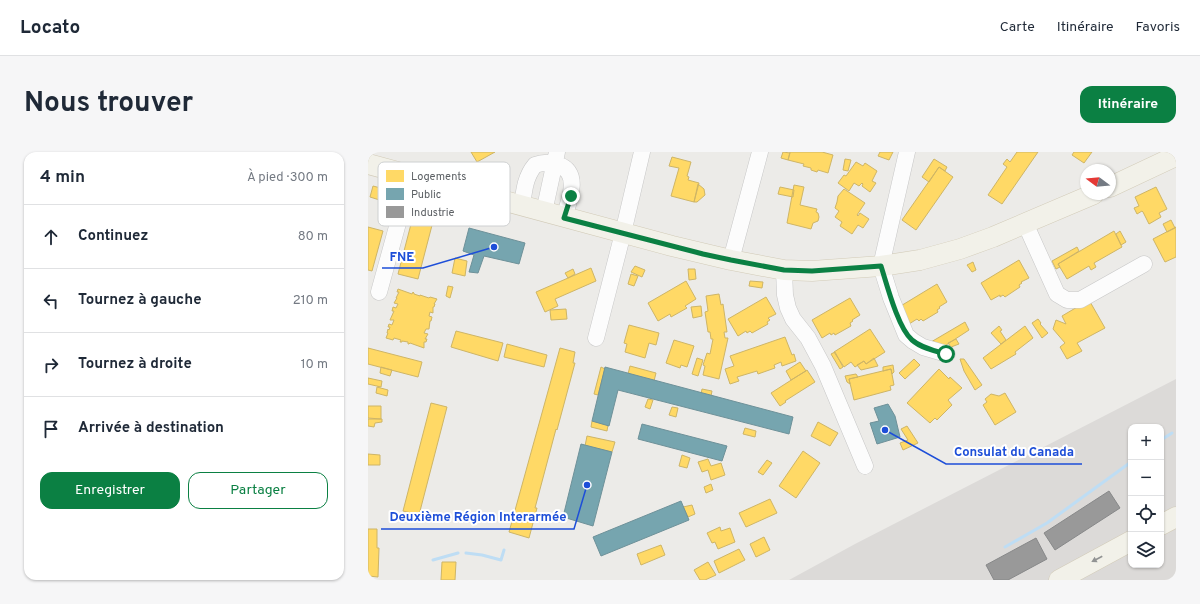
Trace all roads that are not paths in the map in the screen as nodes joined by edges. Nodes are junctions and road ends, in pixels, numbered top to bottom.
1 (642, 152) edge
2 (760, 152) edge
3 (907, 152) edge
4 (1176, 156) edge
5 (531, 158) edge
6 (556, 158) edge
7 (368, 164) edge
8 (378, 167) edge
9 (1116, 184) edge
10 (1080, 200) edge
11 (510, 203) edge
12 (522, 206) junction
13 (544, 212) junction
14 (564, 218) junction
15 (1025, 223) junction
16 (397, 226) edge
17 (623, 233) junction
18 (731, 260) junction
19 (1144, 264) dead end
20 (881, 266) junction
21 (784, 270) junction
22 (379, 292) dead end
23 (596, 338) dead end
24 (946, 354) dead end
25 (865, 466) dead end
26 (1176, 517) edge
27 (1164, 523) edge
28 (1128, 543) edge
29 (1059, 580) edge

1 - 17 street
2 - 18 street
3 - 20 street
4 - 9 main road
5 - 6 street
5 - 12 street
6 - 13 street
6 - 14 street
7 - 8 main road
10 - 15 main road
11 - 12 main road
12 - 13 main road
13 - 14 main road
14 - 17 main road
15 - 19 street
15 - 20 main road
16 - 22 street
17 - 18 main road
17 - 23 street
18 - 21 main road
20 - 21 main road
20 - 24 street
21 - 25 street
26 - 27 main road
28 -> 29 main road

